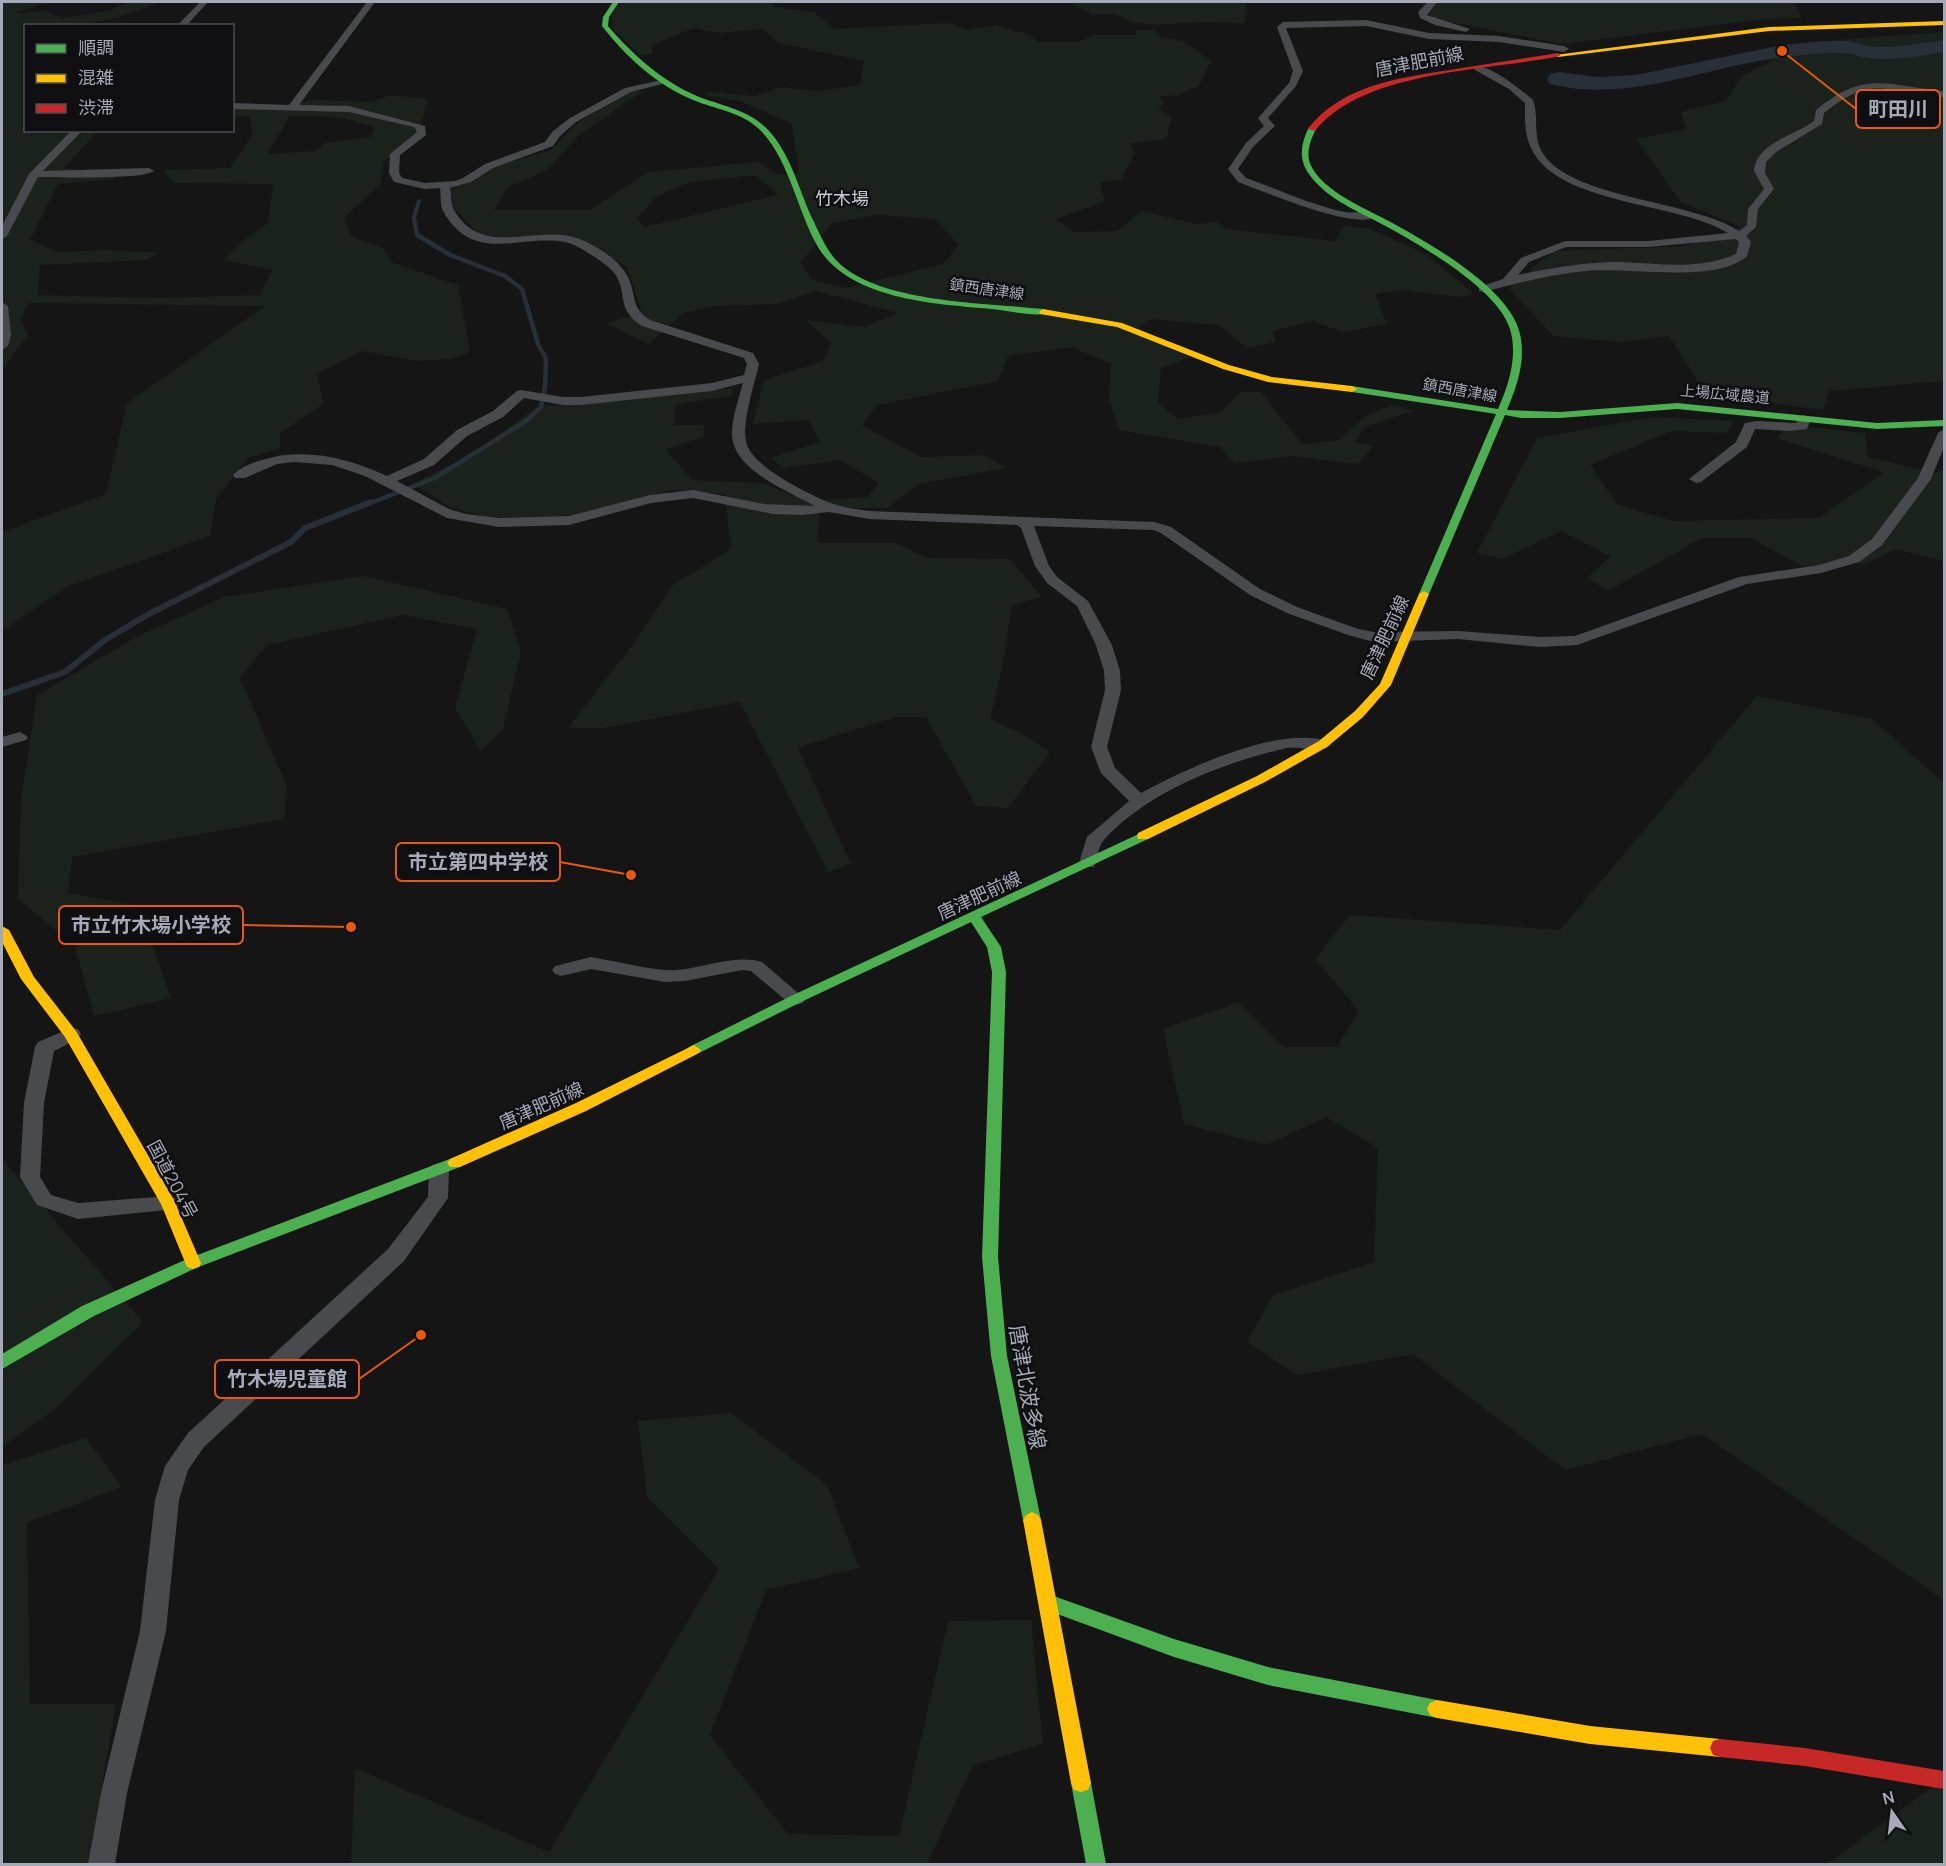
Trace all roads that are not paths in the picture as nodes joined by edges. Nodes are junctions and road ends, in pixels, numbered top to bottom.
1 (204, 2) edge
2 (371, 2) edge
3 (616, 2) edge
4 (1433, 2) edge
5 (1944, 23) edge
6 (183, 24) edge
7 (1564, 49) junction
8 (1579, 54) junction
9 (1478, 68) junction
10 (663, 81) junction
11 (1944, 94) edge
12 (234, 106) edge
13 (292, 107) junction
14 (76, 132) edge
15 (149, 171) dead end
16 (34, 174) junction
17 (444, 186) junction
18 (1372, 216) junction
19 (1739, 235) junction
20 (2, 236) edge
21 (1508, 280) junction
22 (1484, 289) junction
23 (2, 306) edge
24 (2, 346) edge
25 (751, 377) junction
26 (1502, 414) junction
27 (1804, 419) junction
28 (1943, 427) edge
29 (240, 475) dead end
30 (1696, 479) dead end
31 (390, 483) junction
32 (830, 508) junction
33 (1021, 521) junction
34 (1406, 635) junction
35 (20, 737) dead end
36 (2, 742) edge
37 (1323, 744) junction
38 (1139, 801) junction
39 (1088, 863) junction
40 (974, 917) junction
41 (2, 930) edge
42 (561, 970) dead end
43 (796, 999) junction
44 (71, 1034) junction
45 (439, 1170) junction
46 (168, 1204) junction
47 (194, 1263) junction
48 (2, 1362) edge
49 (1048, 1602) junction
50 (1944, 1780) edge
51 (101, 1864) edge
52 (1096, 1864) edge

1 - 6 street
2 - 13 street
3 - 10 main road, 鎮西唐津線
4 - 7 street
5 - 8 main road, 唐津肥前線
7 - 8 street
7 - 18 street
8 - 9 main road, 唐津肥前線
9 - 18 main road, 唐津肥前線
9 - 19 street
10 - 17 street
10 - 26 main road, 鎮西唐津線
11 - 19 street
12 - 13 street
13 - 17 street
14 - 16 street
15 - 16 street
16 - 20 street
17 - 25 street
18 - 22 main road, 唐津肥前線
19 - 21 street
19 - 21 street
21 - 22 street
22 - 26 main road, 唐津肥前線
23 - 24 street
25 - 31 street
25 - 32 street
26 - 27 main road, 上場広域農道
26 - 34 main road, 唐津肥前線
27 - 28 main road, 上場広域農道
27 - 30 street
28 - 34 street
29 - 31 street
31 - 32 street
32 - 33 street
33 - 34 street
33 - 38 street
34 - 37 main road, 唐津肥前線
35 - 36 street
37 - 38 street
37 - 39 main road, 唐津肥前線
38 - 39 street
39 - 40 main road, 唐津肥前線
40 - 43 main road, 唐津肥前線
40 - 49 main road, 唐津北波多線
41 - 44 main road, 国道204号
42 - 43 street
43 - 45 main road, 唐津肥前線
44 - 46 main road, 国道204号
44 - 46 street
45 - 47 main road, 唐津肥前線
45 - 51 street
46 - 47 main road, 国道204号
47 - 48 main road
49 - 50 main road
49 - 52 main road, 唐津北波多線

